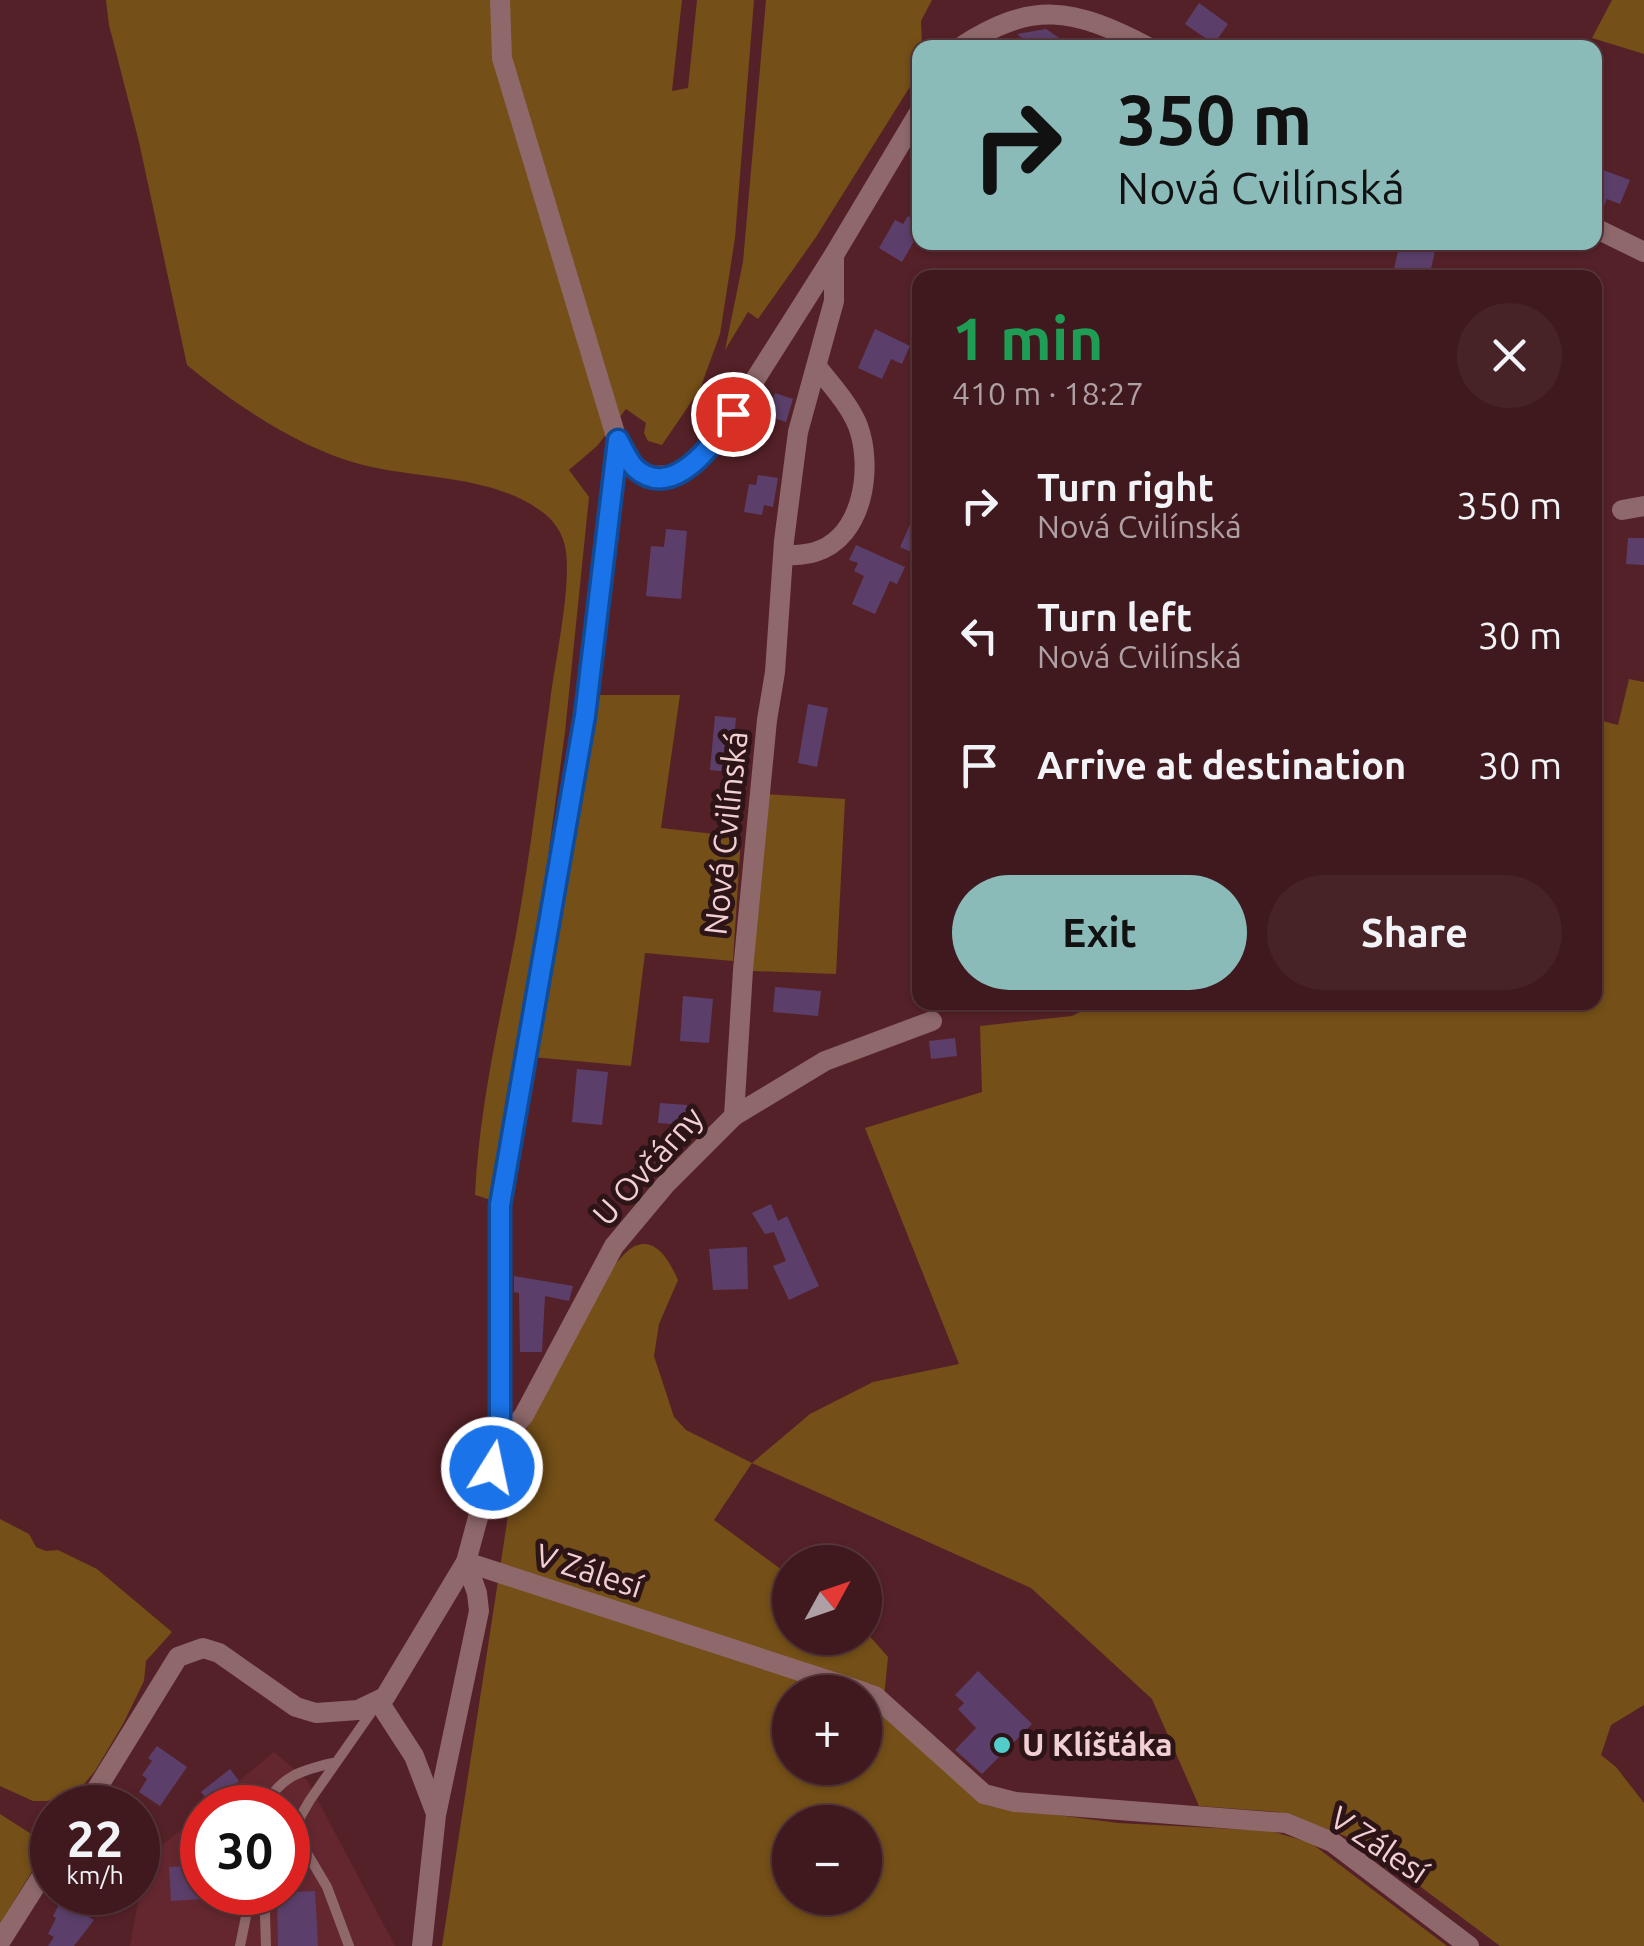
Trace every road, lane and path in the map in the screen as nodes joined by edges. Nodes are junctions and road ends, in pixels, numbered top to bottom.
1 (500, 0) edge
2 (968, 40) edge
3 (1135, 40) edge
4 (912, 124) edge
5 (1602, 231) edge
6 (1644, 252) edge
7 (834, 254) junction
8 (818, 368) junction
9 (618, 440) junction
10 (1644, 506) edge
11 (1622, 510) dead end
12 (784, 556) junction
13 (932, 1021) dead end
14 (734, 1116) junction
15 (500, 1436) junction
16 (466, 1562) junction
17 (809, 1675) edge
18 (379, 1702) junction
19 (882, 1702) edge
20 (448, 1746) junction
21 (414, 1756) junction
22 (334, 1763) junction
23 (99, 1785) edge
24 (277, 1785) edge
25 (310, 1801) edge
26 (436, 1815) junction
27 (310, 1863) edge
28 (30, 1895) edge
29 (246, 1915) edge
30 (265, 1915) edge
31 (0, 1942) edge
32 (240, 1946) edge
33 (266, 1946) edge
34 (348, 1946) edge
35 (422, 1946) edge
36 (1470, 1946) edge

1 - 9 street
2 - 3 street
4 - 7 street
5 - 6 street
7 - 8 street, Nová Cvilínská
7 - 9 street
8 - 12 street, Nová Cvilínská
8 - 12 street
9 - 15 street
10 - 11 street
12 - 14 street, Nová Cvilínská
13 - 14 street, U Ovčárny
14 - 15 street, U Ovčárny
15 - 16 street, U Ovčárny
16 - 17 street, V Zálesí
16 - 18 street, U Ovčárny
16 - 20 street, U Ovčárny
18 - 21 street
18 - 22 lane
18 - 23 street
19 - 36 street, V Zálesí
20 - 21 street
20 - 26 street, U Ovčárny
21 - 26 street
22 - 24 lane
22 - 25 lane
26 - 35 street, U Ovčárny
27 - 34 lane
28 - 31 street
29 - 32 lane
30 - 33 lane

